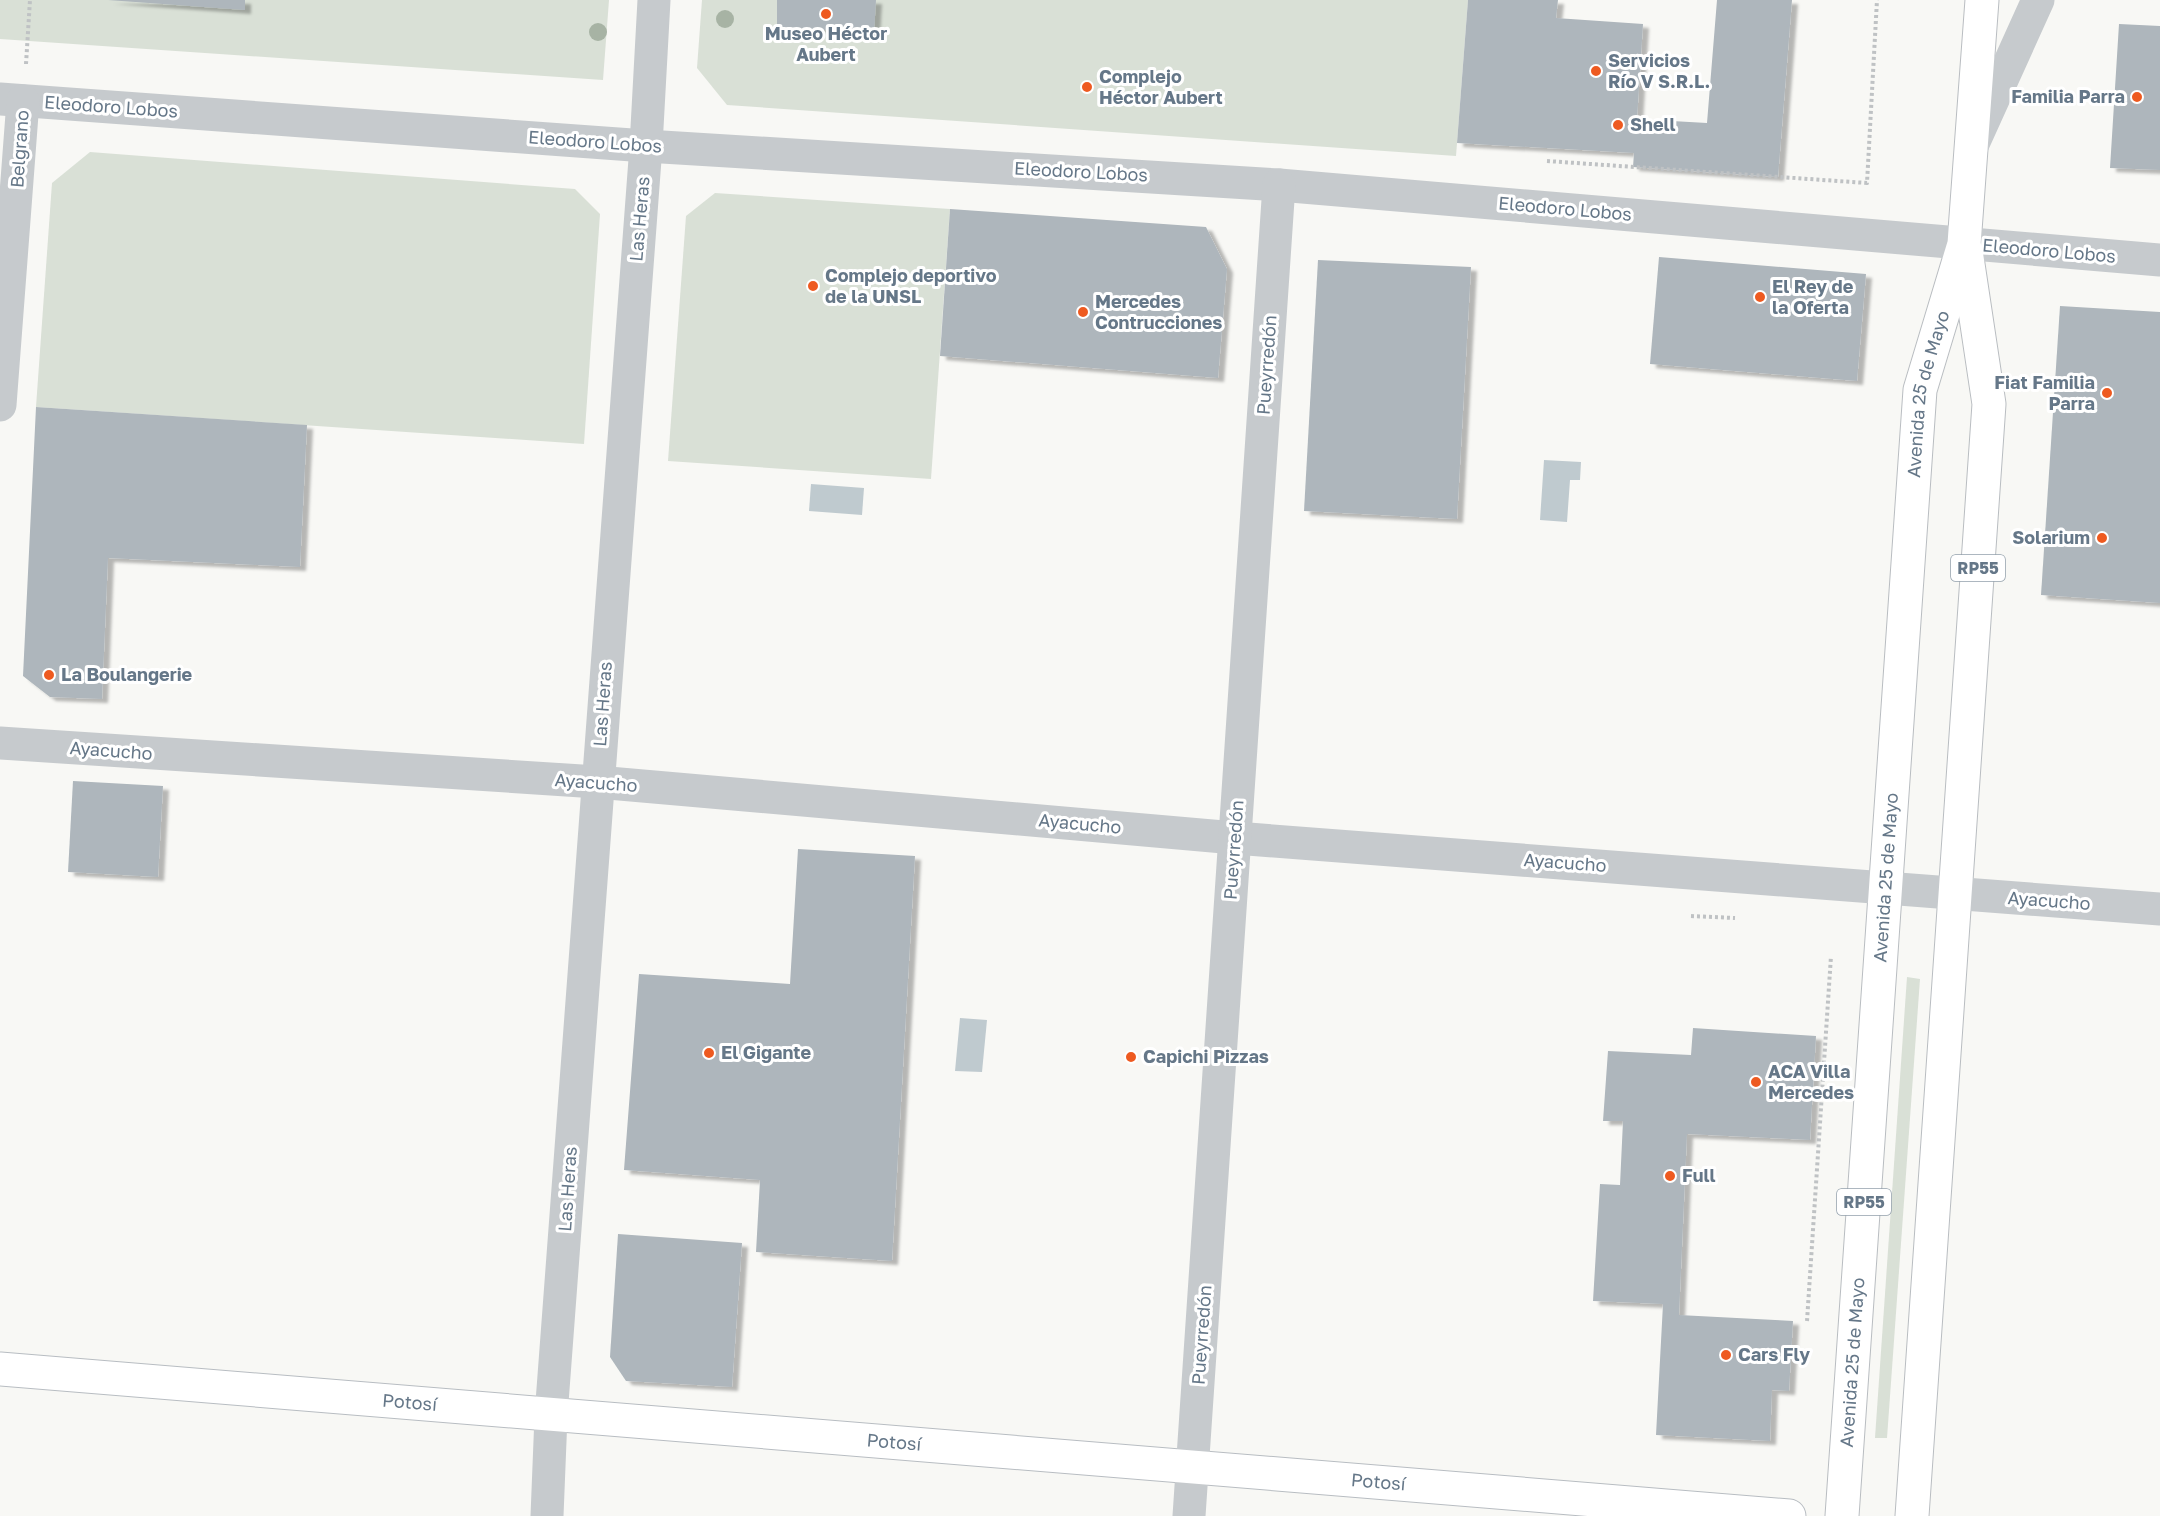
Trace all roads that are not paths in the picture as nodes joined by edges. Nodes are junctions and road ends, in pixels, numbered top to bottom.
1 (654, 0) edge
2 (1982, 0) edge
3 (2038, 0) edge
4 (12, 100) edge
5 (646, 146) junction
6 (1971, 148) junction
7 (1280, 184) junction
8 (1964, 244) junction
9 (2160, 260) edge
10 (0, 405) edge
11 (0, 743) edge
12 (597, 782) junction
13 (1235, 838) junction
14 (1885, 888) junction
15 (1955, 894) junction
16 (2160, 909) edge
17 (0, 1369) edge
18 (552, 1416) junction
19 (1193, 1466) junction
20 (547, 1516) edge
21 (1189, 1516) edge
22 (1789, 1516) edge
23 (1842, 1516) edge
24 (1912, 1516) edge

1 - 5 street, Las Heras
2 - 6 main road, Avenida 25 de Mayo / RP55
3 - 6 street
4 - 5 street, Eleodoro Lobos
4 - 10 street, Belgrano
5 - 7 street, Eleodoro Lobos
5 - 12 street, Las Heras
6 - 8 main road, Avenida 25 de Mayo / RP55
7 - 8 street, Eleodoro Lobos
7 - 13 street, Pueyrredón
8 - 9 street, Eleodoro Lobos
8 - 14 main road, Avenida 25 de Mayo / RP55
8 - 15 main road, Avenida 25 de Mayo / RP55
11 - 12 street, Ayacucho
12 - 13 street, Ayacucho
12 - 18 street, Las Heras
13 - 14 street, Ayacucho
13 - 19 street, Pueyrredón
14 - 15 street, Ayacucho
14 - 23 main road, Avenida 25 de Mayo / RP55
15 - 16 street, Ayacucho
15 - 24 main road, Avenida 25 de Mayo / RP55
17 - 18 main road, Potosí
18 - 19 main road, Potosí
18 - 20 street, Las Heras
19 - 21 street, Pueyrredón
19 - 22 main road, Potosí

